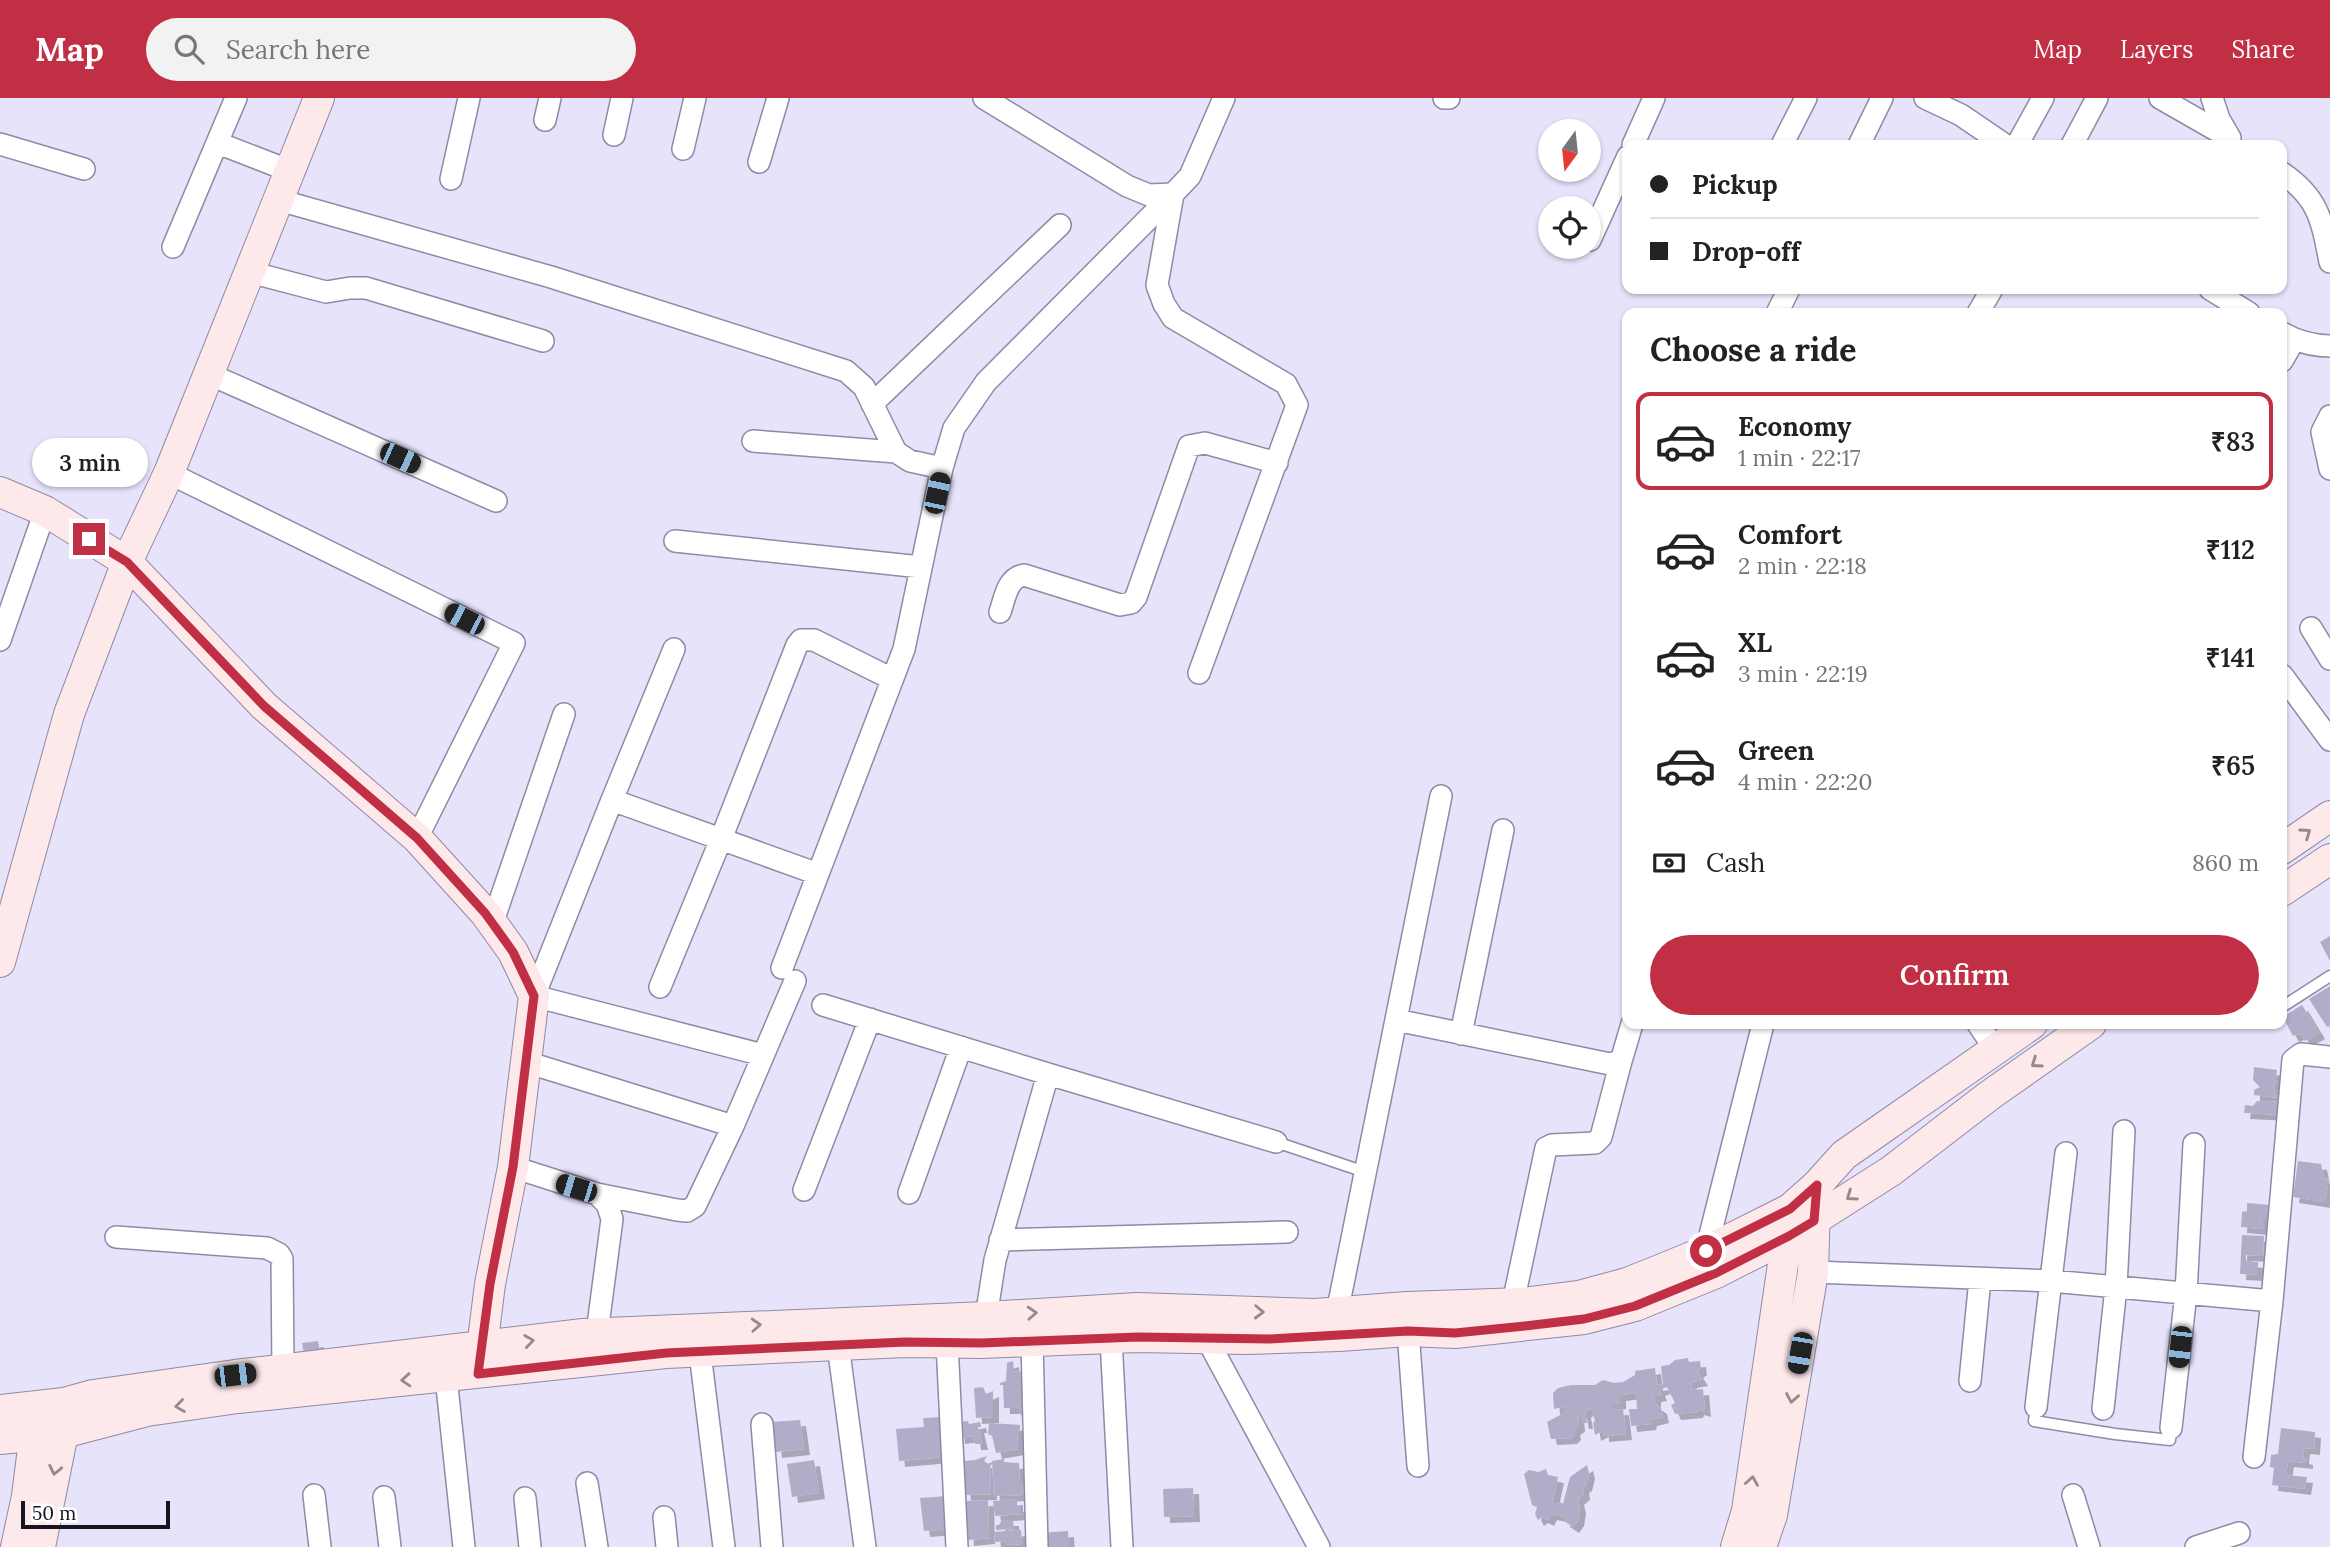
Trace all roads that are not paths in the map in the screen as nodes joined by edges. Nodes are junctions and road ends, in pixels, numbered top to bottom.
1 (236, 98) edge
2 (319, 98) edge
3 (469, 98) edge
4 (550, 98) edge
5 (622, 98) edge
6 (695, 98) edge
7 (778, 98) edge
8 (985, 98) edge
9 (1224, 98) edge
10 (1444, 98) edge
11 (1450, 98) edge
12 (1654, 98) edge
13 (1806, 98) edge
14 (1882, 98) edge
15 (1925, 98) edge
16 (2043, 98) edge
17 (2097, 98) edge
18 (2160, 98) edge
19 (2211, 98) edge
20 (545, 120) dead end
21 (614, 135) dead end
22 (1635, 140) edge
23 (1785, 140) edge
24 (1861, 140) edge
25 (1998, 140) edge
26 (2020, 140) edge
27 (2075, 140) edge
28 (2232, 140) edge
29 (2234, 140) edge
30 (218, 143) junction
31 (0, 144) edge
32 (683, 149) dead end
33 (759, 162) dead end
34 (84, 169) dead end
35 (1622, 169) edge
36 (290, 172) junction
37 (2287, 177) edge
38 (451, 179) dead end
39 (1173, 194) junction
40 (279, 200) junction
41 (1601, 216) edge
42 (1060, 225) dead end
43 (173, 247) dead end
44 (2330, 262) edge
45 (250, 271) junction
46 (2218, 294) edge
47 (2241, 308) edge
48 (2288, 336) edge
49 (544, 341) dead end
50 (2330, 346) edge
51 (209, 374) junction
52 (872, 404) junction
53 (2330, 416) edge
54 (753, 441) dead end
55 (896, 452) junction
56 (1277, 463) junction
57 (942, 468) junction
58 (2330, 469) edge
59 (169, 473) junction
60 (0, 492) edge
61 (496, 501) dead end
62 (46, 511) junction
63 (676, 541) dead end
64 (127, 562) junction
65 (921, 567) junction
66 (5, 612) edge
67 (1000, 612) dead end
68 (2311, 628) dead end
69 (0, 640) edge
70 (674, 649) dead end
71 (2330, 660) edge
72 (1199, 673) dead end
73 (892, 679) junction
74 (2287, 682) edge
75 (564, 714) dead end
76 (2330, 740) edge
77 (1441, 796) dead end
78 (612, 800) junction
79 (2330, 816) edge
80 (1503, 830) dead end
81 (417, 838) junction
82 (721, 839) junction
83 (2287, 846) edge
84 (2330, 859) edge
85 (818, 874) junction
86 (2287, 888) edge
87 (492, 923) junction
88 (0, 962) edge
89 (2330, 976) edge
90 (660, 987) dead end
91 (534, 996) junction
92 (2287, 1004) edge
93 (823, 1005) dead end
94 (870, 1019) junction
95 (1396, 1020) junction
96 (1631, 1029) edge
97 (1762, 1029) edge
98 (1981, 1029) edge
99 (2025, 1029) edge
100 (2084, 1029) edge
101 (1461, 1034) junction
102 (961, 1047) junction
103 (1995, 1049) junction
104 (763, 1055) junction
105 (2330, 1057) edge
106 (1621, 1061) junction
107 (526, 1062) junction
108 (1048, 1074) junction
109 (733, 1126) junction
110 (2124, 1131) dead end
111 (1276, 1142) joint
112 (2194, 1144) dead end
113 (2066, 1153) dead end
114 (513, 1167) junction
115 (1365, 1172) junction
116 (804, 1190) dead end
117 (909, 1193) dead end
118 (597, 1194) junction
119 (1798, 1222) junction
120 (1287, 1232) dead end
121 (116, 1237) dead end
122 (1000, 1240) junction
123 (1706, 1251) junction
124 (1814, 1272) junction
125 (1980, 1279) junction
126 (2051, 1281) junction
127 (2116, 1287) junction
128 (2186, 1293) junction
129 (2272, 1301) junction
130 (1513, 1303) junction
131 (1337, 1313) junction
132 (986, 1317) junction
133 (1408, 1331) junction
134 (597, 1333) junction
135 (1111, 1339) junction
136 (1208, 1339) junction
137 (1032, 1341) junction
138 (947, 1343) junction
139 (838, 1345) junction
140 (701, 1353) junction
141 (481, 1360) junction
142 (283, 1369) junction
143 (446, 1377) junction
144 (1970, 1381) dead end
145 (51, 1404) junction
146 (2036, 1407) joint
147 (2103, 1409) dead end
148 (0, 1410) edge
149 (762, 1424) dead end
150 (2171, 1428) joint
151 (49, 1434) junction
152 (0, 1439) edge
153 (2254, 1457) dead end
154 (1418, 1466) dead end
155 (587, 1483) dead end
156 (314, 1495) dead end
157 (2073, 1495) dead end
158 (384, 1497) dead end
159 (525, 1498) dead end
160 (664, 1517) dead end
161 (2239, 1533) dead end
162 (16, 1547) edge
163 (40, 1547) edge
164 (320, 1547) edge
165 (390, 1547) edge
166 (464, 1547) edge
167 (530, 1547) edge
168 (597, 1547) edge
169 (667, 1547) edge
170 (724, 1547) edge
171 (772, 1547) edge
172 (865, 1547) edge
173 (957, 1547) edge
174 (1037, 1547) edge
175 (1122, 1547) edge
176 (1319, 1547) edge
177 (1736, 1547) edge
178 (1762, 1547) edge
179 (2089, 1547) edge
180 (2196, 1547) edge

1 - 30 street
2 - 36 main road
3 - 38 street
4 - 20 street
5 - 21 street
6 - 32 street
7 - 33 street
8 - 39 street
9 - 39 street
10 - 11 street
12 - 22 street
13 - 23 street
14 - 24 street
15 - 25 street
16 - 26 street
17 - 27 street
18 - 28 street
19 - 29 street
30 - 36 street
30 - 43 street
31 - 34 street
35 - 41 street
36 - 40 main road
37 - 44 street
39 - 56 street
39 - 57 street
40 - 45 main road
40 - 52 street
42 - 52 street
45 - 49 street
45 - 51 main road
46 - 47 street
48 - 50 street
51 - 59 main road
51 - 61 street
52 - 55 street
53 - 58 street
54 - 55 street
55 - 57 street
56 - 67 street
56 - 72 street
57 - 65 street
59 - 64 main road
59 - 81 street
60 - 62 main road
62 - 64 main road
62 - 66 street
63 - 65 street
64 - 81 main road
64 - 88 main road
65 - 73 street
66 - 69 street
68 - 71 street
70 - 78 street
73 - 82 street
73 - 85 street
74 - 76 street
75 - 87 street
77 - 95 street
78 - 82 street
78 - 91 street
83 -> 79 main road
80 - 101 street
81 - 87 main road
82 - 85 street
82 - 90 street
84 - 86 main road
85 - 104 street
87 - 91 main road
89 - 92 lane
91 - 104 street
91 - 107 main road
93 - 94 street
94 - 102 street
94 - 116 street
95 - 101 street
95 - 115 street
96 - 106 street
97 - 123 street
98 - 103 street
99 - 103 main road
100 -> 119 main road
101 - 106 street
102 - 108 street
102 - 117 street
103 - 119 main road
104 - 109 street
105 - 129 street
106 - 130 street
107 - 109 street
107 - 114 main road
108 - 111 street
108 - 122 street
109 - 118 street
110 - 127 street
111 - 115 lane
112 - 128 street
113 - 126 street
114 - 118 street
114 - 141 main road
115 - 131 street
118 - 134 street
119 - 123 main road
119 - 124 main road
119 - 133 main road
177 -> 119 main road
120 - 122 street
121 - 142 street
122 - 132 street
123 - 130 main road
124 - 125 street
124 -> 178 main road
125 - 126 street
125 - 144 street
126 - 127 street
126 - 146 street
127 - 128 street
127 - 147 street
128 - 129 street
128 - 150 street
129 - 153 street
130 - 131 main road
132 -> 131 main road
134 -> 132 main road
133 - 136 main road
133 - 154 street
141 -> 134 main road
135 - 136 main road
135 - 137 main road
135 - 175 street
136 - 176 street
137 - 138 main road
137 - 174 street
138 - 139 main road
138 - 173 street
139 - 140 main road
139 - 172 street
140 - 141 main road
140 - 170 street
141 - 142 main road
141 - 143 main road
142 - 145 main road
143 -> 151 main road
143 - 166 street
145 - 148 main road
145 - 151 main road
146 - 150 lane
149 - 171 street
151 - 152 main road
151 - 162 main road
151 -> 163 main road
155 - 168 street
156 - 164 street
157 - 179 street
158 - 165 street
159 - 167 street
160 - 169 street
161 - 180 street

